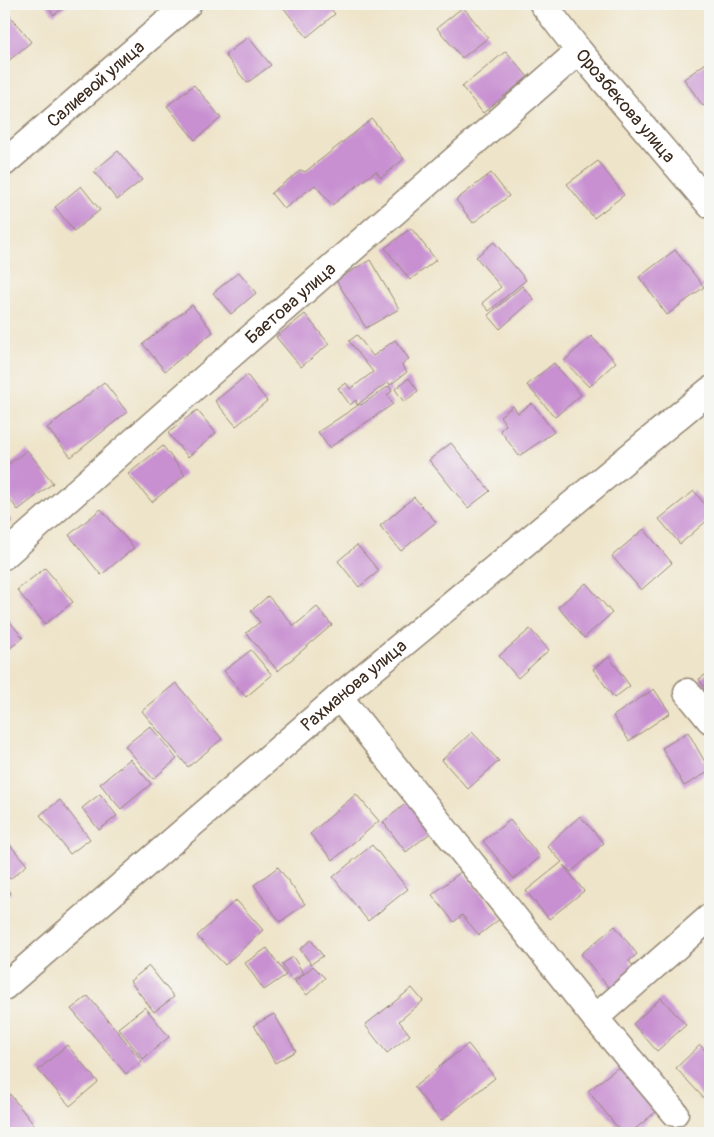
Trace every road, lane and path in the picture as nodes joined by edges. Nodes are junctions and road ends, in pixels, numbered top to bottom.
1 (188, 4) edge
2 (543, 4) edge
3 (579, 51) junction
4 (4, 163) edge
5 (710, 205) edge
6 (710, 390) edge
7 (4, 556) edge
8 (687, 692) dead end
9 (339, 697) junction
10 (710, 720) edge
11 (710, 917) edge
12 (4, 987) edge
13 (595, 1018) junction
14 (675, 1113) dead end

1 - 4 street, Салиевой улица
2 - 3 street, Орозбекова улица
3 - 5 street, Орозбекова улица
3 - 7 street, Баетова улица
6 - 9 street, Рахманова улица
8 - 10 street
9 - 12 street, Рахманова улица
9 - 13 street
11 - 13 street
13 - 14 street

